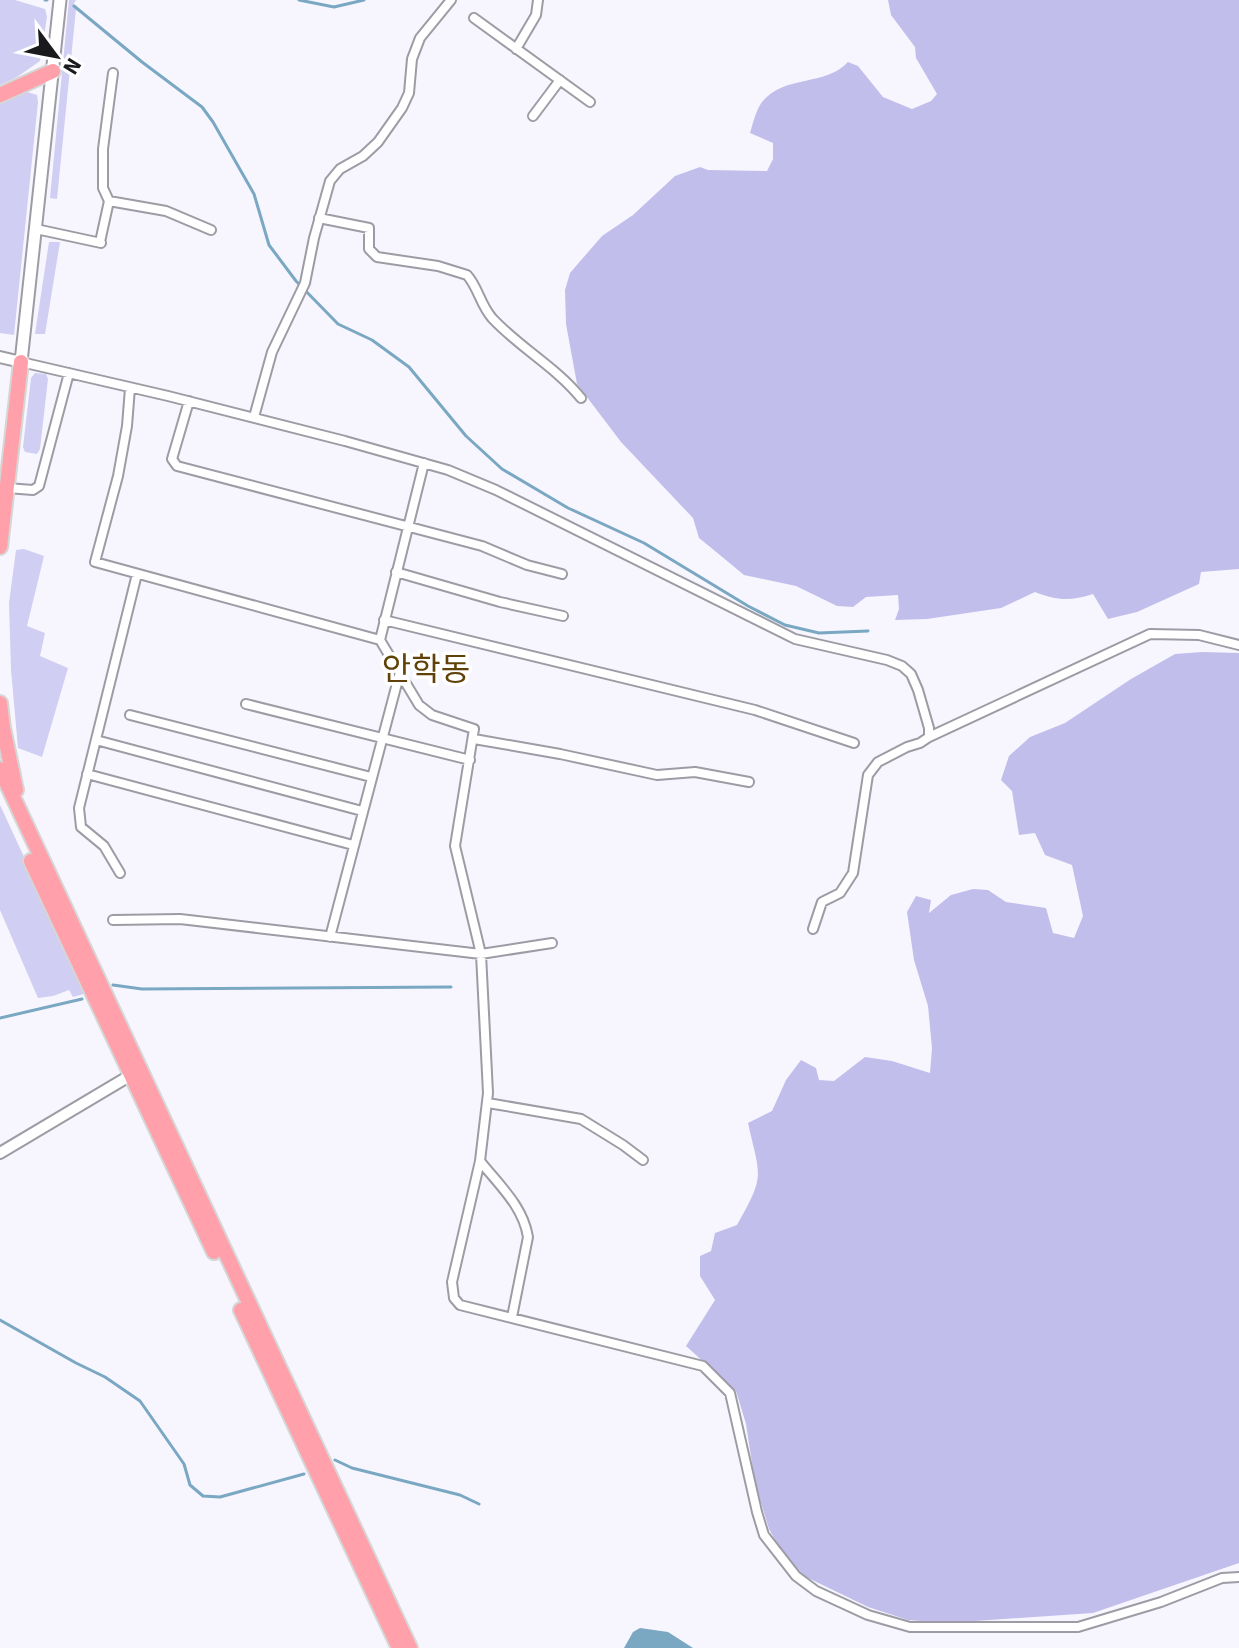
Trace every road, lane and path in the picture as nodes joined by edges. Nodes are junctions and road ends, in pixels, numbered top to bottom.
1 (60, 0) edge
2 (451, 0) edge
3 (538, 0) edge
4 (474, 18) dead end
5 (516, 49) junction
6 (53, 71) junction
7 (113, 73) dead end
8 (560, 80) junction
9 (0, 95) edge
10 (590, 102) dead end
11 (533, 116) dead end
12 (109, 201) junction
13 (319, 218) junction
14 (36, 229) junction
15 (211, 230) dead end
16 (0, 357) edge
17 (21, 362) junction
18 (69, 373) junction
19 (130, 388) junction
20 (581, 398) dead end
21 (189, 401) junction
22 (254, 417) junction
23 (424, 463) junction
24 (7, 488) junction
25 (408, 527) junction
26 (0, 547) edge
27 (396, 572) junction
28 (137, 574) junction
29 (562, 574) dead end
30 (563, 616) dead end
31 (384, 620) junction
32 (380, 640) junction
33 (1239, 645) edge
34 (400, 672) junction
35 (0, 703) edge
36 (246, 704) dead end
37 (130, 715) dead end
38 (929, 737) junction
39 (381, 738) junction
40 (474, 739) junction
41 (96, 740) junction
42 (854, 743) dead end
43 (470, 760) junction
44 (0, 769) edge
45 (87, 774) junction
46 (371, 777) junction
47 (749, 782) dead end
48 (0, 791) edge
49 (362, 811) junction
50 (23, 821) junction
51 (353, 845) junction
52 (120, 873) dead end
53 (113, 920) dead end
54 (813, 929) dead end
55 (330, 937) junction
56 (552, 943) dead end
57 (481, 954) junction
58 (131, 1075) junction
59 (488, 1103) junction
60 (0, 1153) edge
61 (643, 1160) dead end
62 (480, 1161) junction
63 (512, 1317) junction
64 (1239, 1577) edge
65 (399, 1648) edge
66 (410, 1648) edge

1 - 6 main road
2 - 13 street
3 - 5 street
4 - 5 street
5 - 8 street
6 - 9 highway
6 - 14 main road
7 - 12 street
8 - 10 street
8 - 11 street
12 - 14 street
12 - 15 street
13 - 20 street
13 - 22 street
14 - 17 main road
16 - 17 street
17 - 18 street
17 - 24 highway
18 - 19 street
18 - 24 street
19 - 21 street
19 - 28 street
21 - 22 street
21 - 25 street
22 - 23 street
23 - 25 street
23 - 38 street
24 - 26 highway
25 - 27 street
25 - 29 street
27 - 30 street
27 - 31 street
28 - 32 street
28 - 41 street
31 - 32 street
31 - 42 street
32 - 34 street
33 - 38 street
34 - 39 street
34 - 40 street
35 - 50 highway
36 - 39 street
37 - 46 street
38 - 54 street
39 - 43 street
39 - 46 street
40 - 43 street
40 - 47 street
41 - 45 street
41 - 49 street
43 - 57 street
44 - 50 highway
45 - 51 street
45 - 52 street
46 - 49 street
48 - 58 highway
49 - 51 street
50 - 66 highway
51 - 55 street
53 - 55 street
55 - 57 street
56 - 57 street
57 - 59 street
58 - 60 street
58 - 65 highway
59 - 61 street
59 - 62 street
62 - 63 street
62 - 63 street
63 - 64 street

